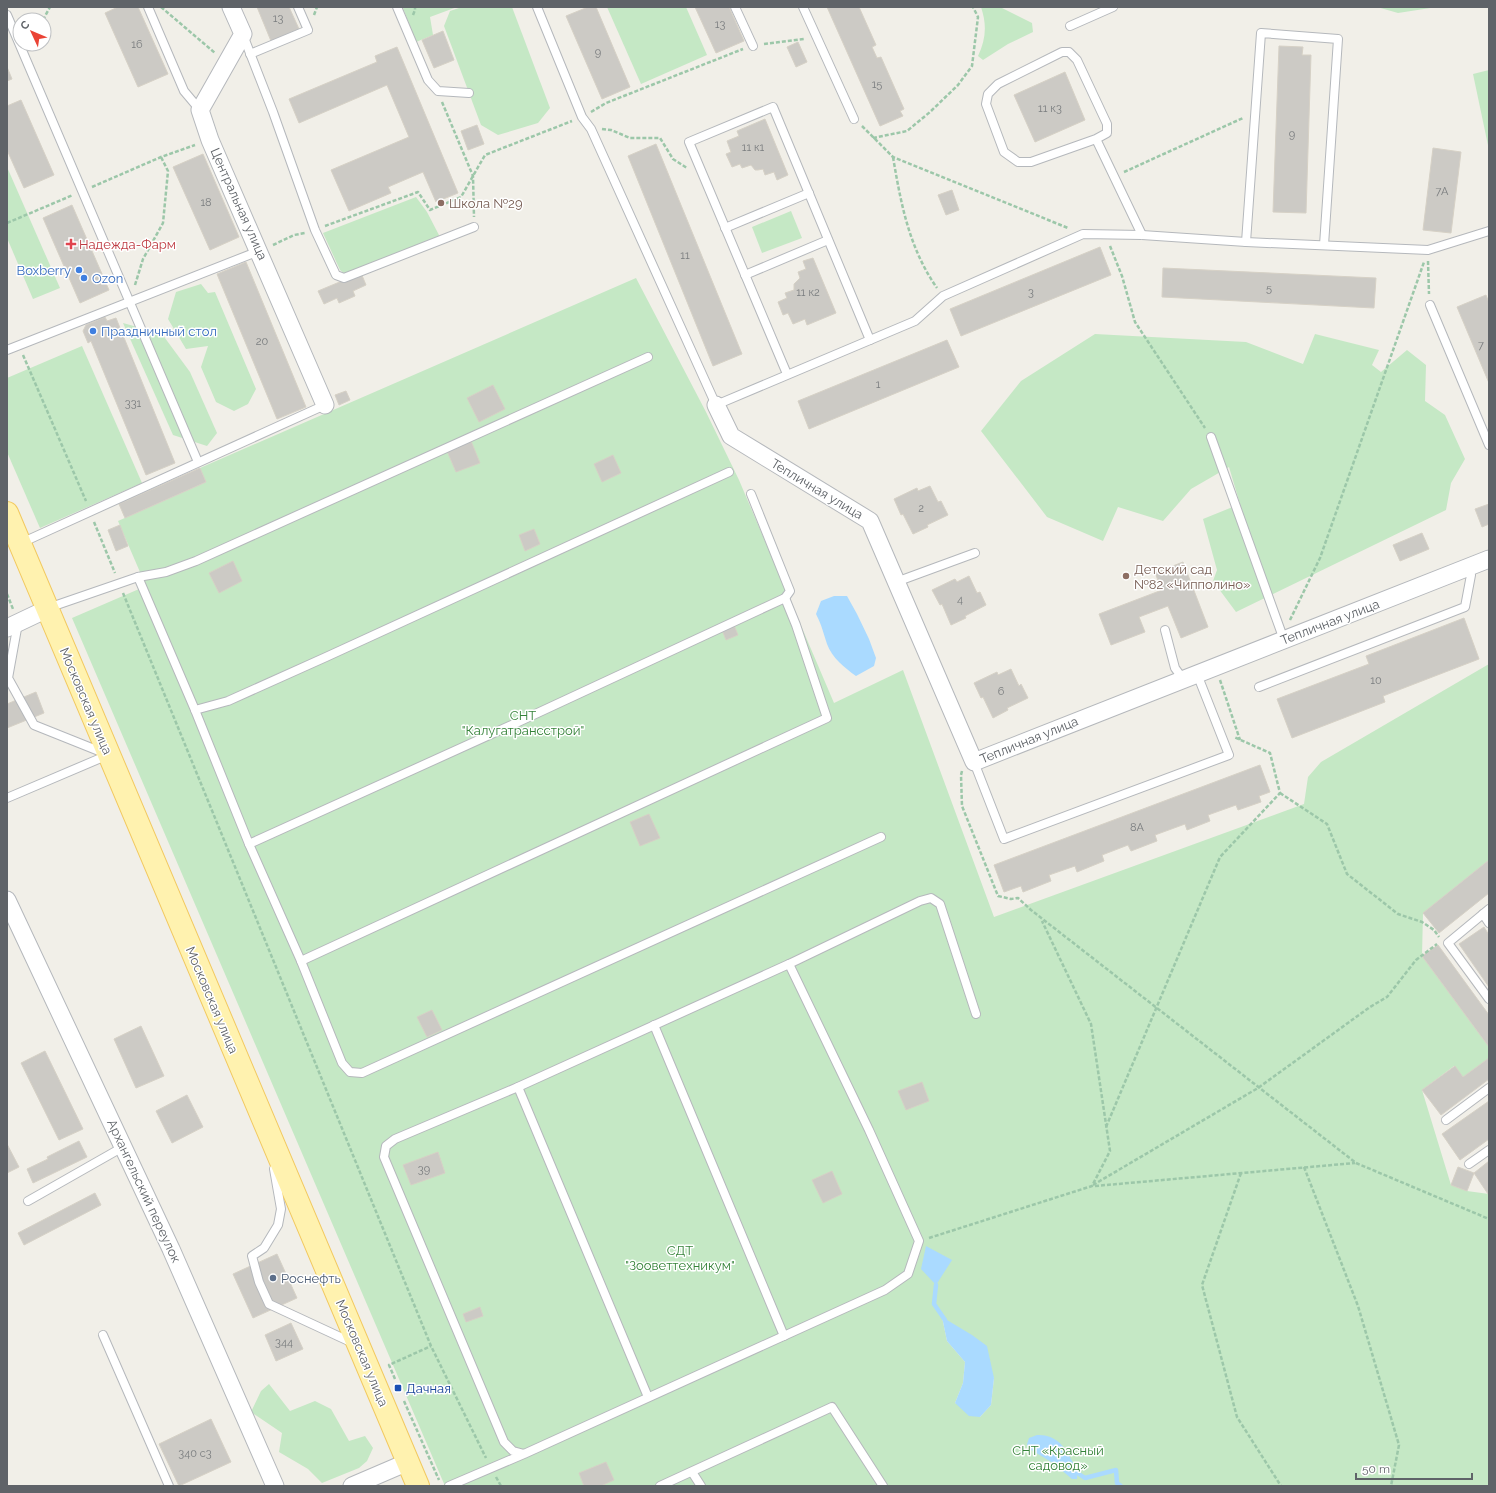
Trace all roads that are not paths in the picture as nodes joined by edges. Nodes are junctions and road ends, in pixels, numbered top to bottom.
1 (148, 7) edge
2 (231, 7) edge
3 (298, 7) edge
4 (397, 7) edge
5 (537, 7) edge
6 (735, 7) edge
7 (803, 7) edge
8 (1113, 7) edge
9 (7, 15) edge
10 (1070, 26) dead end
11 (243, 34) junction
12 (753, 46) road end
13 (250, 54) junction
14 (468, 93) dead end
15 (200, 110) junction
16 (854, 119) road end
17 (1096, 139) junction
18 (809, 193) junction
19 (474, 227) road end
20 (725, 228) junction
21 (1489, 231) edge
22 (1142, 235) junction
23 (828, 240) junction
24 (1246, 242) junction
25 (1324, 246) junction
26 (259, 251) junction
27 (745, 275) junction
28 (130, 301) junction
29 (1430, 306) road end
30 (870, 340) junction
31 (7, 350) edge
32 (648, 357) dead end
33 (787, 374) junction
34 (326, 405) joint
35 (716, 405) junction
36 (1210, 437) road end
37 (1489, 446) edge
38 (198, 462) junction
39 (729, 472) dead end
40 (751, 494) dead end
41 (7, 513) edge
42 (20, 544) junction
43 (975, 553) dead end
44 (1489, 559) edge
45 (1466, 568) junction
46 (138, 577) junction
47 (896, 582) junction
48 (785, 598) junction
49 (47, 609) junction
50 (13, 625) edge
51 (1165, 630) dead end
52 (1284, 640) junction
53 (1190, 677) junction
54 (1259, 687) dead end
55 (195, 710) junction
56 (109, 755) junction
57 (972, 757) junction
58 (7, 798) edge
59 (881, 837) dead end
60 (249, 844) junction
61 (7, 900) edge
62 (1486, 911) edge
63 (1489, 923) edge
64 (301, 961) junction
65 (789, 964) junction
66 (1489, 999) edge
67 (976, 1014) dead end
68 (654, 1026) junction
69 (518, 1087) junction
70 (1489, 1088) edge
71 (1446, 1120) dead end
72 (268, 1132) junction
73 (123, 1147) junction
74 (1489, 1150) edge
75 (1469, 1164) dead end
76 (28, 1201) dead end
77 (102, 1334) dead end
78 (784, 1336) junction
79 (359, 1346) junction
80 (648, 1397) junction
81 (524, 1454) junction
82 (408, 1462) junction
83 (692, 1472) junction
84 (169, 1486) edge
85 (275, 1486) edge
86 (352, 1486) edge
87 (418, 1486) edge
88 (449, 1486) edge
89 (660, 1486) edge
90 (701, 1486) edge
91 (883, 1486) edge

1 - 15 lane
2 - 11 street
3 - 13 lane
4 - 14 lane
5 - 35 lane
6 - 12 lane
7 - 16 lane
8 - 10 lane
9 - 28 lane
11 - 13 lane
11 - 15 street
13 - 19 lane
15 - 26 street, Центральная улица
17 - 17 lane
17 - 22 lane
18 - 20 lane
18 - 20 lane
18 - 23 lane
20 - 27 lane
21 - 25 lane
22 - 24 lane
22 - 30 lane
23 - 27 lane
23 - 30 lane
24 - 25 lane
24 - 25 lane
26 - 28 lane
26 - 34 street, Центральная улица
27 - 33 lane
28 - 31 lane
28 - 38 lane
29 - 37 lane
30 - 33 lane
32 - 46 lane
33 - 35 lane
34 - 38 lane
35 - 47 street, Тепличная улица
36 - 52 lane
38 - 42 lane
39 - 55 lane
40 - 48 lane
41 - 42 main road, Московская улица
42 - 49 main road, Московская улица
43 - 47 lane
44 - 45 street, Тепличная улица
45 - 52 street, Тепличная улица
45 - 54 lane
46 - 49 lane
46 - 55 lane
47 - 57 street, Тепличная улица
48 - 60 lane
48 - 64 lane
49 - 50 street
49 - 56 main road, Московская улица
50 - 56 lane
51 - 53 lane
52 - 53 street, Тепличная улица
53 - 57 street, Тепличная улица
53 - 57 lane
55 - 60 lane
56 - 58 lane
56 - 72 main road, Московская улица
59 - 64 lane
60 - 64 lane
61 - 73 street, Архангельский переулок
62 - 63 lane
62 - 66 lane
65 - 67 lane
65 - 68 lane
65 - 78 lane
68 - 69 lane
68 - 78 lane
69 - 80 lane
69 - 81 lane
70 - 71 lane
72 - 79 main road, Московская улица
72 - 79 lane
73 - 76 lane
73 - 85 street, Архангельский переулок
74 - 75 lane
77 - 84 lane
78 - 80 lane
79 - 82 main road, Московская улица
80 - 81 lane
81 - 88 lane
82 - 86 street
82 - 87 main road, Московская улица
83 - 89 lane
83 - 90 lane
83 - 91 lane

